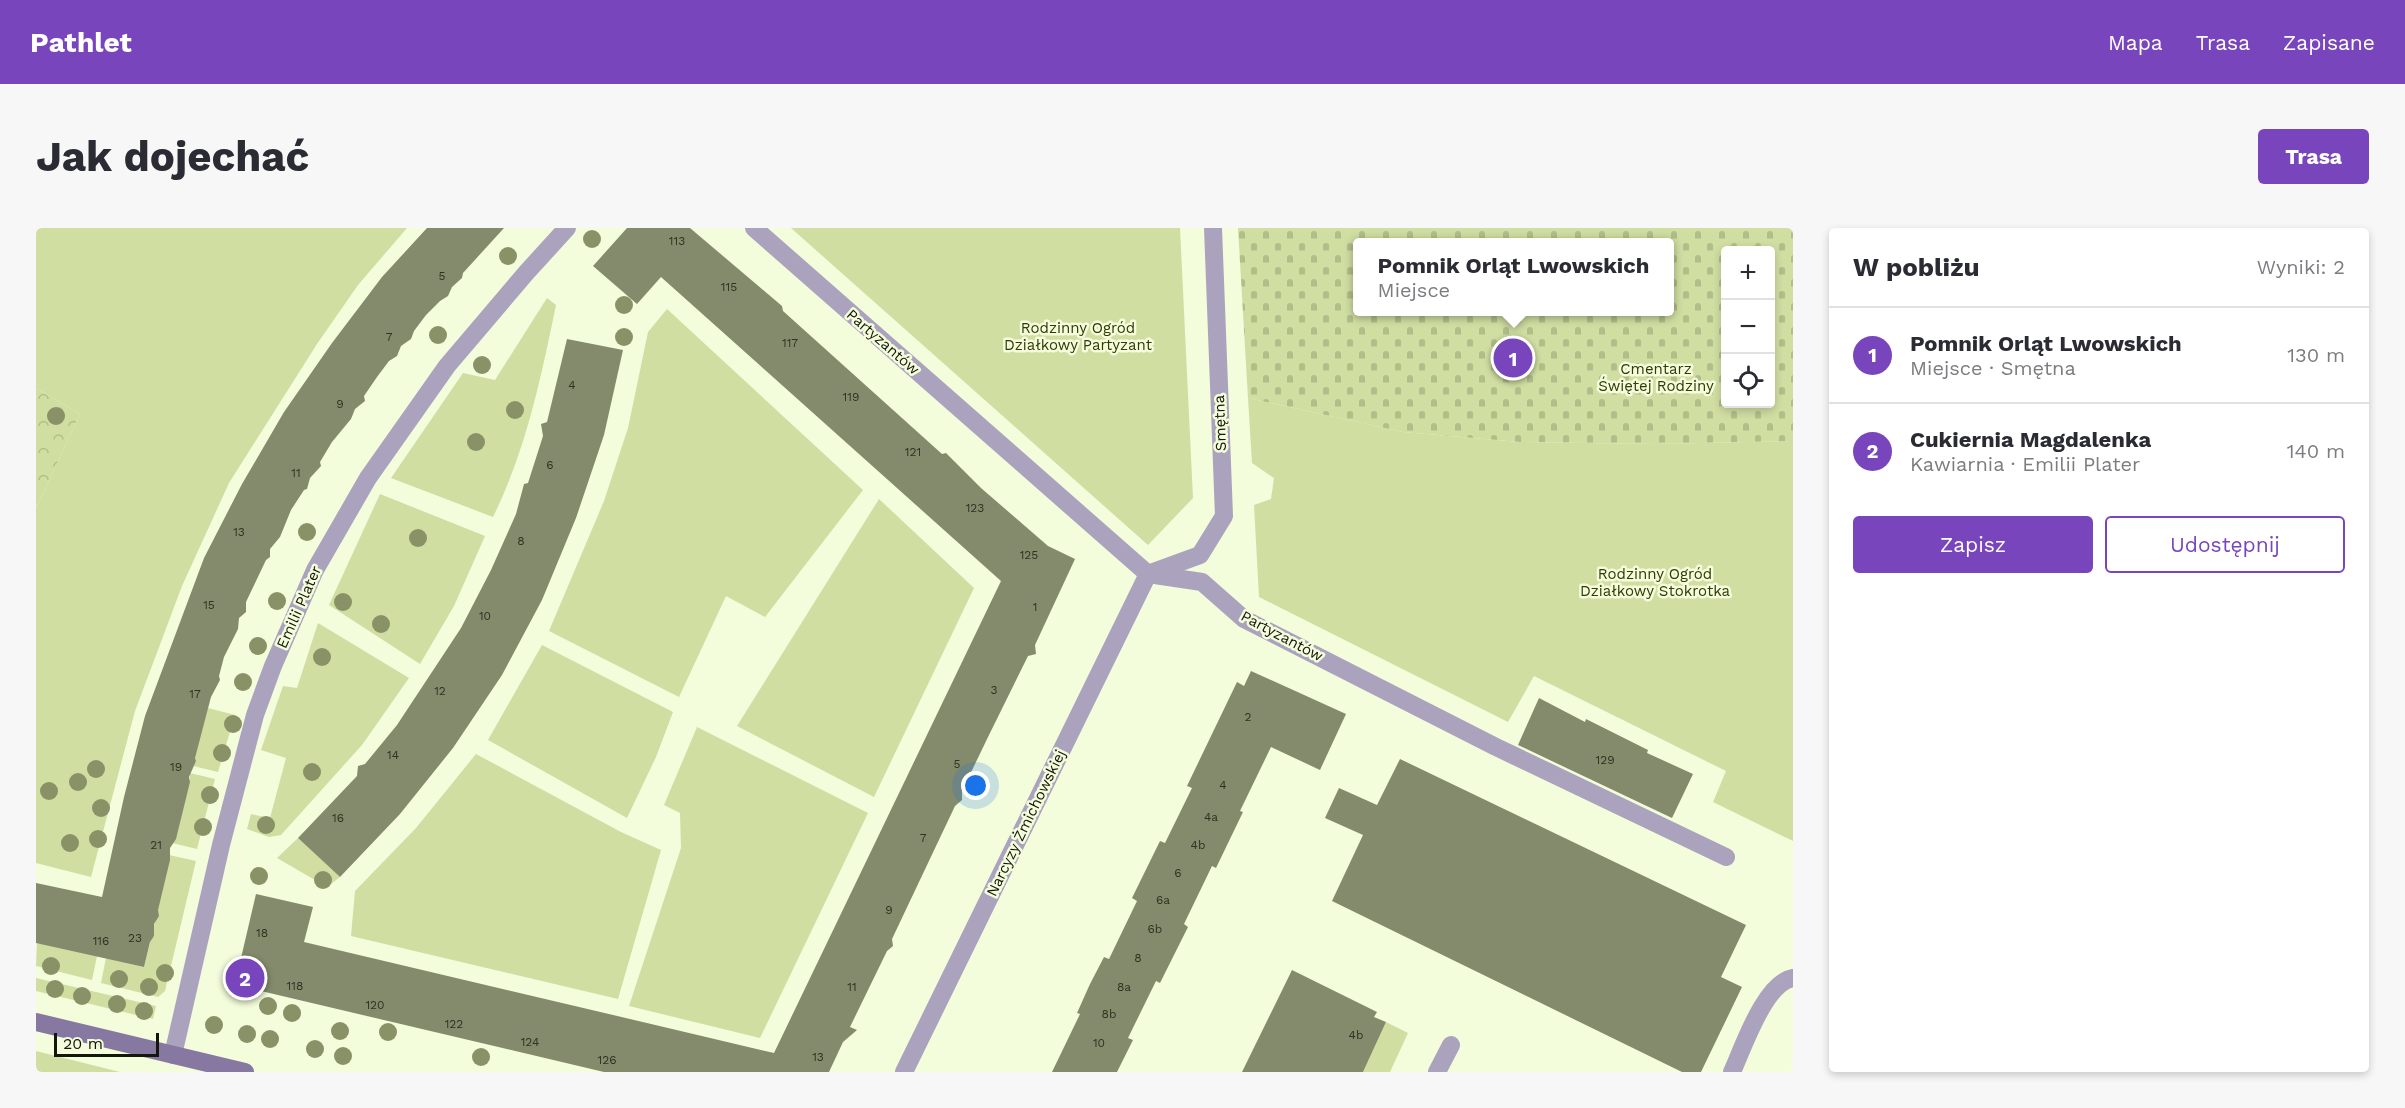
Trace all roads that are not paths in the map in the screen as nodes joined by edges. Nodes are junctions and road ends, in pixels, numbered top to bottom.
1 (567, 228) edge
2 (754, 228) edge
3 (1213, 228) edge
4 (1148, 574) junction
5 (1726, 857) dead end
6 (1793, 978) edge
7 (36, 1022) edge
8 (1451, 1045) dead end
9 (173, 1055) junction
10 (245, 1072) edge
11 (904, 1072) edge
12 (1437, 1072) edge
13 (1732, 1072) edge

1 - 9 street, Emilii Plater
2 - 4 street, Partyzantów
3 - 4 street, Smętna
4 - 5 street, Partyzantów
4 - 11 street, Narcyzy Żmichowskiej
6 - 13 street
7 - 9 street
8 - 12 street
9 - 10 street

